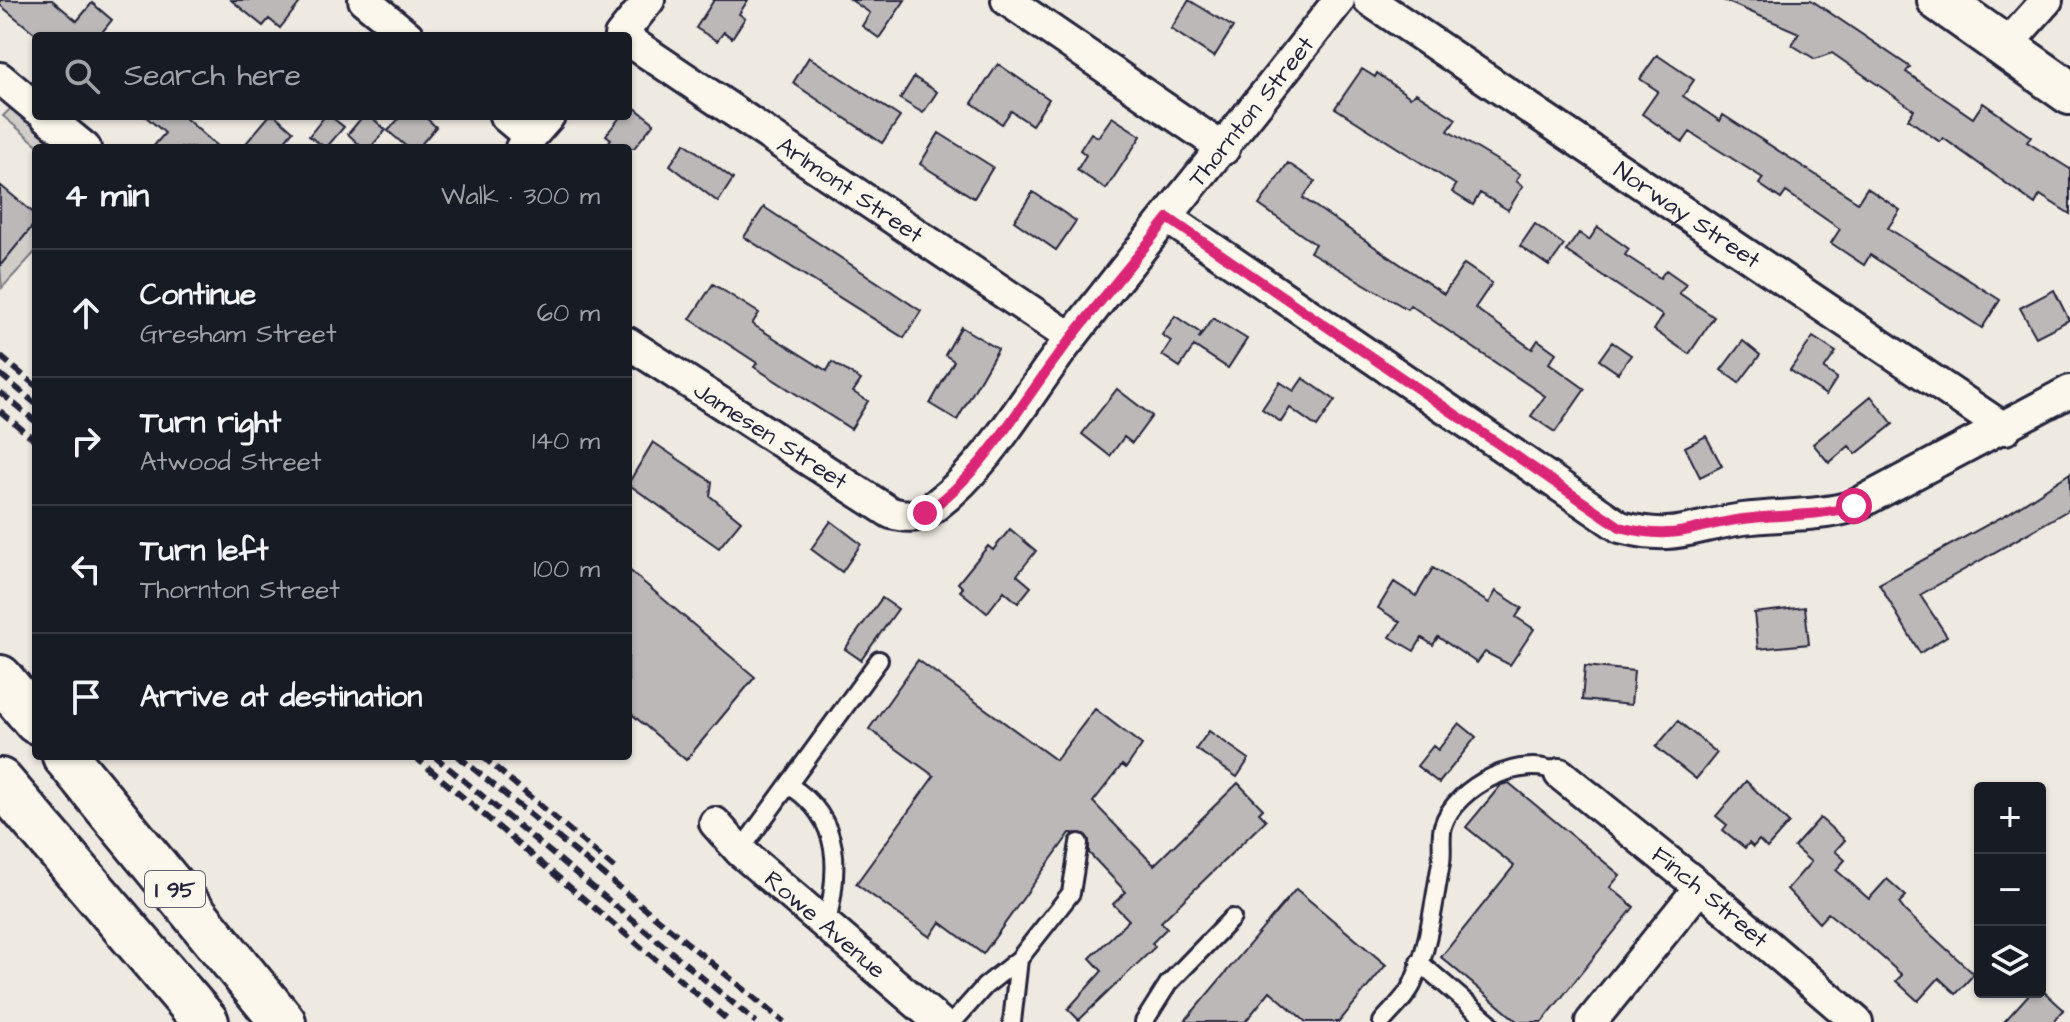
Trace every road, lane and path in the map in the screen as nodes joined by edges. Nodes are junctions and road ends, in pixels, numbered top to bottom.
1 (364, 0) edge
2 (649, 0) edge
3 (1007, 0) edge
4 (1339, 0) edge
5 (1369, 0) edge
6 (1939, 0) edge
7 (2047, 0) edge
8 (403, 32) edge
9 (623, 32) edge
10 (632, 43) edge
11 (2005, 47) junction
12 (0, 78) edge
13 (2070, 93) edge
14 (32, 105) edge
15 (51, 120) edge
16 (511, 120) edge
17 (533, 134) edge
18 (80, 144) edge
19 (1224, 149) junction
20 (1168, 218) junction
21 (1071, 338) junction
22 (632, 346) edge
23 (2070, 391) edge
24 (2005, 429) junction
25 (918, 516) joint
26 (879, 660) dead end
27 (0, 678) edge
28 (32, 716) edge
29 (68, 760) edge
30 (1560, 774) joint
31 (0, 781) edge
32 (790, 786) junction
33 (715, 823) dead end
34 (1079, 843) dead end
35 (740, 851) junction
36 (1700, 887) junction
37 (1232, 918) dead end
38 (826, 927) junction
39 (1019, 959) junction
40 (1419, 962) junction
41 (206, 1022) edge
42 (283, 1022) edge
43 (939, 1022) edge
44 (953, 1022) edge
45 (1012, 1022) edge
46 (1144, 1022) edge
47 (1382, 1022) edge
48 (1489, 1022) edge
49 (1591, 1022) edge
50 (1857, 1022) edge

1 - 8 street
2 - 9 street
3 - 19 street
4 - 19 street, Thornton Street
5 - 24 street, Norway Street
6 - 11 street
7 - 11 street
10 - 21 street, Arlmont Street
11 - 13 street
12 - 14 street
15 - 18 street
16 - 17 street
19 - 20 street, Thornton Street
20 - 21 street, Thornton Street
20 - 24 street
21 - 25 street, Thornton Street
22 - 25 street, Jamesen Street
23 - 24 street
26 - 32 lane
27 - 28 highway
29 - 42 highway, I 95
30 - 36 street, Finch Street
30 - 40 lane
31 - 41 highway, I 95
32 - 35 lane
32 - 38 lane
33 - 35 street, Rowe Avenue
34 - 39 lane
35 - 38 street, Rowe Avenue
36 - 49 street
36 - 50 street, Finch Street
37 - 46 lane
38 - 43 street, Rowe Avenue
39 - 44 lane
39 - 45 lane
40 - 47 lane
40 - 48 lane

